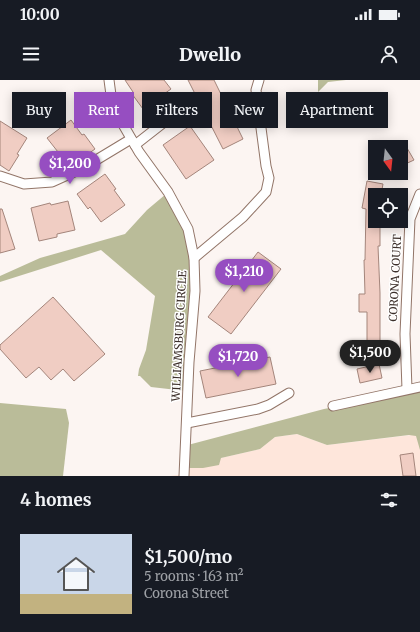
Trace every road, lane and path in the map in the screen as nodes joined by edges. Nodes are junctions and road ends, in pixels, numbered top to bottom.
1 (109, 80) edge
2 (258, 80) edge
3 (153, 128) edge
4 (133, 142) junction
5 (0, 176) edge
6 (420, 194) edge
7 (194, 258) junction
8 (420, 387) edge
9 (407, 389) junction
10 (289, 393) dead end
11 (333, 406) dead end
12 (187, 423) junction
13 (184, 472) edge

1 - 4 street, WILLIAMSBURG CIRCLE
2 - 7 street
3 - 4 street
4 - 5 street
4 - 7 street, WILLIAMSBURG CIRCLE
6 - 9 street, CORONA COURT
7 - 12 street, WILLIAMSBURG CIRCLE
8 - 9 street
9 - 11 street
10 - 12 street
12 - 13 street, WILLIAMSBURG CIRCLE

